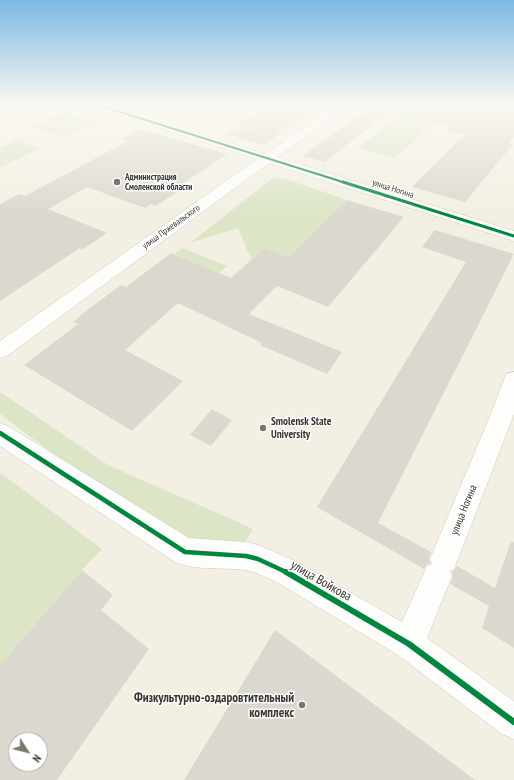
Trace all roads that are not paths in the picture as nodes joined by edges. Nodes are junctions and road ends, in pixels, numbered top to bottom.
1 (212, 141) edge
2 (291, 141) edge
3 (266, 159) junction
4 (514, 236) edge
5 (0, 352) edge
6 (514, 380) edge
7 (508, 420) edge
8 (0, 433) edge
9 (409, 644) junction
10 (514, 722) edge

1 - 3 street, улица Ногина
2 - 3 street, улица Пржевальского
3 - 4 street, улица Ногина
3 - 5 street, улица Пржевальского
6 - 7 street, улица Ногина
7 - 9 street, улица Ногина
8 - 9 street, улица Войкова
9 - 10 street, улица Войкова

